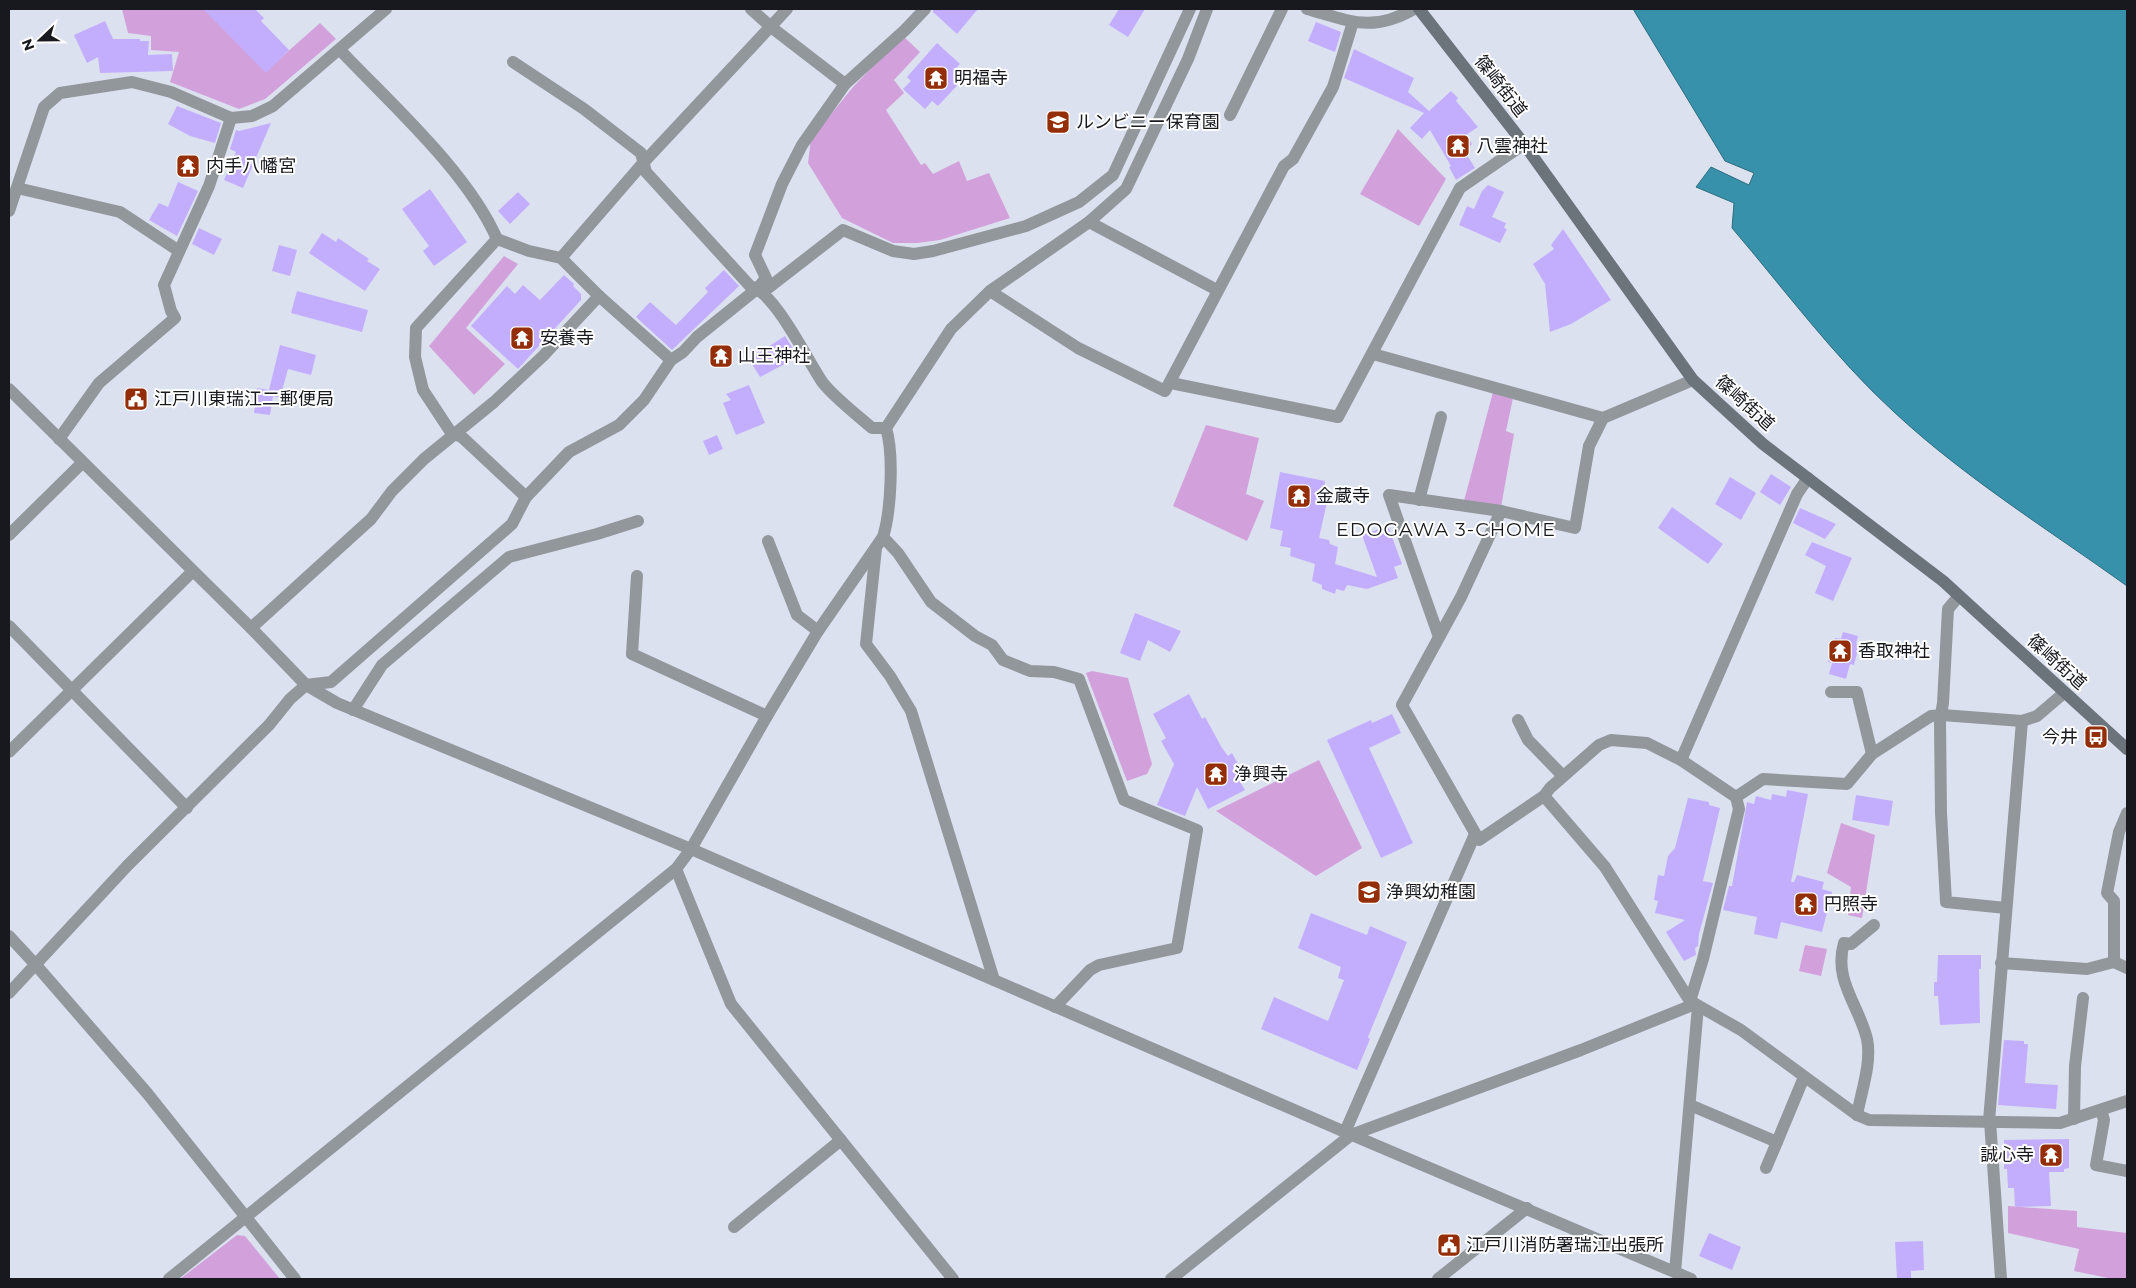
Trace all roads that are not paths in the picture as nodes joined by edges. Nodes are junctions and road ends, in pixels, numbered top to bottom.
1 (386, 9) edge
2 (751, 9) edge
3 (787, 9) edge
4 (925, 9) edge
5 (1190, 9) edge
6 (1207, 9) edge
7 (1282, 9) edge
8 (1307, 9) edge
9 (1414, 9) edge
10 (1419, 9) edge
11 (1353, 22) junction
12 (771, 27) junction
13 (340, 50) junction
14 (513, 62) dead end
15 (845, 84) junction
16 (1230, 115) dead end
17 (231, 118) junction
18 (1524, 144) junction
19 (644, 162) junction
20 (17, 188) junction
21 (9, 211) edge
22 (1089, 222) junction
23 (497, 240) junction
24 (180, 251) junction
25 (561, 258) junction
26 (761, 290) junction
27 (1217, 290) junction
28 (990, 291) junction
29 (599, 296) junction
30 (1373, 354) junction
31 (671, 360) junction
32 (1694, 380) junction
33 (1171, 383) junction
34 (9, 389) edge
35 (1441, 417) dead end
36 (1603, 418) junction
37 (886, 428) junction
38 (456, 434) junction
39 (59, 439) junction
40 (82, 463) junction
41 (1808, 478) junction
42 (526, 497) junction
43 (1419, 500) junction
44 (1501, 511) junction
45 (638, 521) dead end
46 (9, 535) edge
47 (768, 541) dead end
48 (879, 543) junction
49 (192, 572) junction
50 (637, 576) dead end
51 (1959, 596) junction
52 (9, 626) edge
53 (251, 628) junction
54 (818, 631) junction
55 (1439, 638) junction
56 (306, 685) junction
57 (72, 690) junction
58 (1830, 692) dead end
59 (2064, 693) junction
60 (353, 710) junction
61 (1942, 715) junction
62 (767, 716) junction
63 (1518, 720) dead end
64 (2022, 721) junction
65 (2127, 749) edge
66 (9, 752) edge
67 (1872, 754) junction
68 (1681, 760) junction
69 (1563, 776) junction
70 (1544, 796) junction
71 (1736, 797) junction
72 (187, 808) junction
73 (2127, 813) edge
74 (1475, 834) junction
75 (691, 849) junction
76 (676, 869) junction
77 (2006, 908) junction
78 (1874, 925) dead end
79 (9, 936) edge
80 (2114, 962) junction
81 (2001, 963) junction
82 (35, 964) junction
83 (2127, 968) edge
84 (994, 980) junction
85 (9, 993) edge
86 (2084, 998) dead end
87 (1694, 1004) junction
88 (1055, 1007) junction
89 (1804, 1077) junction
90 (2127, 1101) edge
91 (1690, 1105) junction
92 (2101, 1110) junction
93 (1857, 1115) junction
94 (2074, 1119) junction
95 (1990, 1121) junction
96 (1348, 1134) junction
97 (841, 1140) junction
98 (1778, 1142) junction
99 (1766, 1168) dead end
100 (2127, 1171) edge
101 (1527, 1208) junction
102 (246, 1218) junction
103 (734, 1227) dead end
104 (1675, 1272) junction
105 (169, 1279) edge
106 (295, 1279) edge
107 (953, 1279) edge
108 (1171, 1279) edge
109 (1438, 1279) edge
110 (1689, 1279) edge
111 (2001, 1279) edge

1 - 13 street
2 - 12 street
3 - 12 street
4 - 15 street
5 - 26 street
6 - 22 street
7 - 16 street
8 - 11 street
9 - 11 street
10 - 18 main road, 篠崎街道
11 - 27 street
12 - 15 street
12 - 19 street
13 - 17 street
13 - 23 street
14 - 19 street
15 - 26 street
17 - 20 street
17 - 24 street
18 - 30 street
18 - 32 main road, 篠崎街道
19 - 25 street
19 - 26 street
20 - 21 street
20 - 24 street
22 - 27 street
22 - 28 street
23 - 25 street
23 - 38 street
24 - 39 street
25 - 29 street
26 - 31 street
26 - 37 street
27 - 33 street
28 - 33 street
28 - 37 street
29 - 31 street
29 - 38 street
30 - 33 street
30 - 36 street
31 - 42 street
32 - 36 street
32 - 41 main road, 篠崎街道
34 - 39 street
35 - 43 street
36 - 44 street
37 - 48 street
38 - 42 street
38 - 53 street
39 - 40 street
40 - 46 street
40 - 49 street
41 - 51 main road, 篠崎街道
41 - 68 street
42 - 56 street
43 - 44 street
43 - 55 street
44 - 55 street
45 - 60 street
47 - 54 street
48 - 54 street
48 - 84 street
48 - 88 street
49 - 53 street
49 - 57 street
50 - 62 street
51 - 59 main road, 篠崎街道
51 - 61 street
52 - 57 street
53 - 56 street
54 - 62 street
55 - 74 street
56 - 60 street
56 - 72 street
57 - 66 street
57 - 72 street
58 - 67 street
59 - 64 street
59 - 65 main road, 篠崎街道
60 - 75 street
61 - 64 street
61 - 67 street
61 - 77 street
62 - 75 street
63 - 69 street
64 - 77 street
67 - 71 street
68 - 69 street
68 - 71 street
69 - 70 street
70 - 74 street
70 - 87 street
71 - 87 street
72 - 82 street
73 - 80 street
74 - 96 street
75 - 76 street
75 - 84 street
76 - 97 street
76 - 102 street
77 - 81 street
78 - 93 street
79 - 82 street
80 - 81 street
80 - 83 street
81 - 95 street
82 - 85 street
82 - 102 street
84 - 88 street
86 - 94 street
87 - 89 street
87 - 91 street
87 - 96 street
88 - 96 street
89 - 93 street
89 - 98 street
90 - 92 street
91 - 98 street
91 - 104 street
92 - 94 street
92 - 100 street
93 - 95 street
94 - 95 street
95 - 111 street
96 - 101 street
96 - 108 street
97 - 103 street
97 - 107 street
98 - 99 street
101 - 104 street
101 - 109 street
102 - 105 street
102 - 106 street
104 - 110 street

